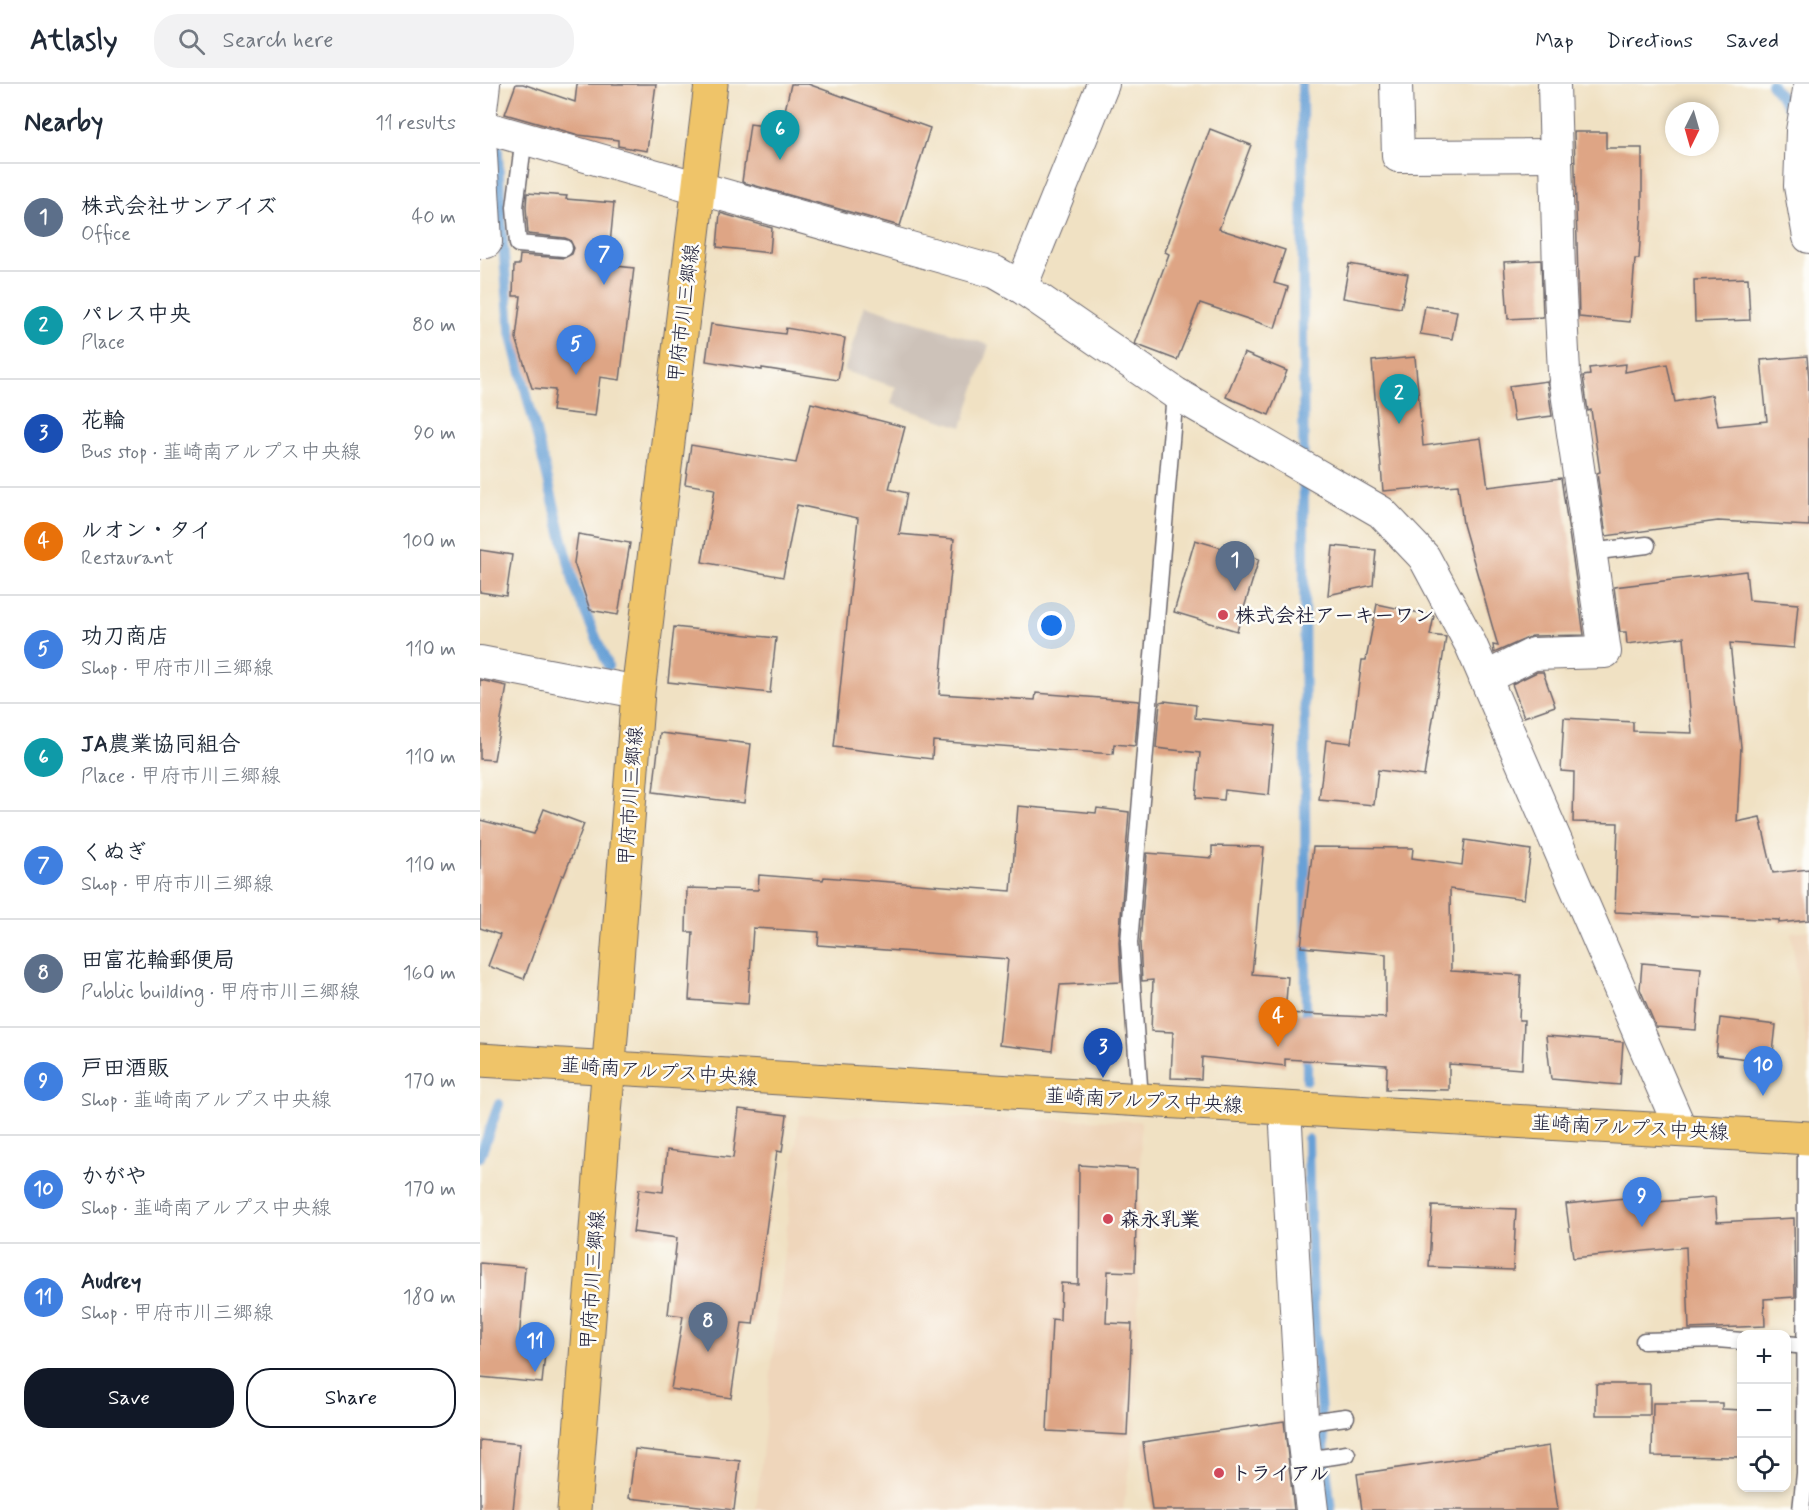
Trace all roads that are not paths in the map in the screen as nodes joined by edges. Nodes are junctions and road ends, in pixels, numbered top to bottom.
1 (484, 84) edge
2 (711, 84) edge
3 (1103, 84) edge
4 (1396, 84) edge
5 (1554, 84) edge
6 (1806, 111) edge
7 (480, 118) edge
8 (480, 126) edge
9 (524, 137) junction
10 (480, 138) edge
11 (1556, 155) junction
12 (699, 187) junction
13 (1809, 237) edge
14 (480, 242) edge
15 (564, 248) dead end
16 (1021, 287) junction
17 (1175, 393) junction
18 (1647, 545) dead end
19 (1590, 552) junction
20 (480, 662) edge
21 (1485, 678) junction
22 (638, 692) junction
23 (480, 1060) edge
24 (608, 1068) junction
25 (1140, 1099) junction
26 (1285, 1108) junction
27 (1681, 1130) junction
28 (1807, 1138) edge
29 (1644, 1341) dead end
30 (1737, 1341) edge
31 (1791, 1344) edge
32 (1806, 1346) junction
33 (1346, 1417) dead end
34 (1302, 1423) junction
35 (1347, 1454) dead end
36 (1306, 1460) junction
37 (574, 1510) edge
38 (1312, 1510) edge
39 (1801, 1510) edge

1 - 7 street
2 - 12 main road, 甲府市川三郷線
3 - 16 street
4 - 11 street
5 - 11 street
6 - 13 street
8 - 9 street
9 - 12 street
9 - 15 lane
10 - 14 street
11 - 19 street
12 - 16 street
12 - 22 main road, 甲府市川三郷線
16 - 17 street
17 - 21 street
17 - 25 lane
18 - 19 lane
19 - 21 street
20 - 22 street
21 - 27 street
22 - 24 main road, 甲府市川三郷線
23 - 24 main road, 韮崎南アルプス中央線
24 - 25 main road, 韮崎南アルプス中央線
24 - 37 main road, 甲府市川三郷線
25 - 26 main road, 韮崎南アルプス中央線
26 - 27 main road, 韮崎南アルプス中央線
26 - 34 street
27 - 28 main road, 韮崎南アルプス中央線
28 - 32 lane
29 - 30 lane
31 - 32 lane
32 - 39 lane
33 - 34 lane
34 - 36 street
35 - 36 lane
36 - 38 street

